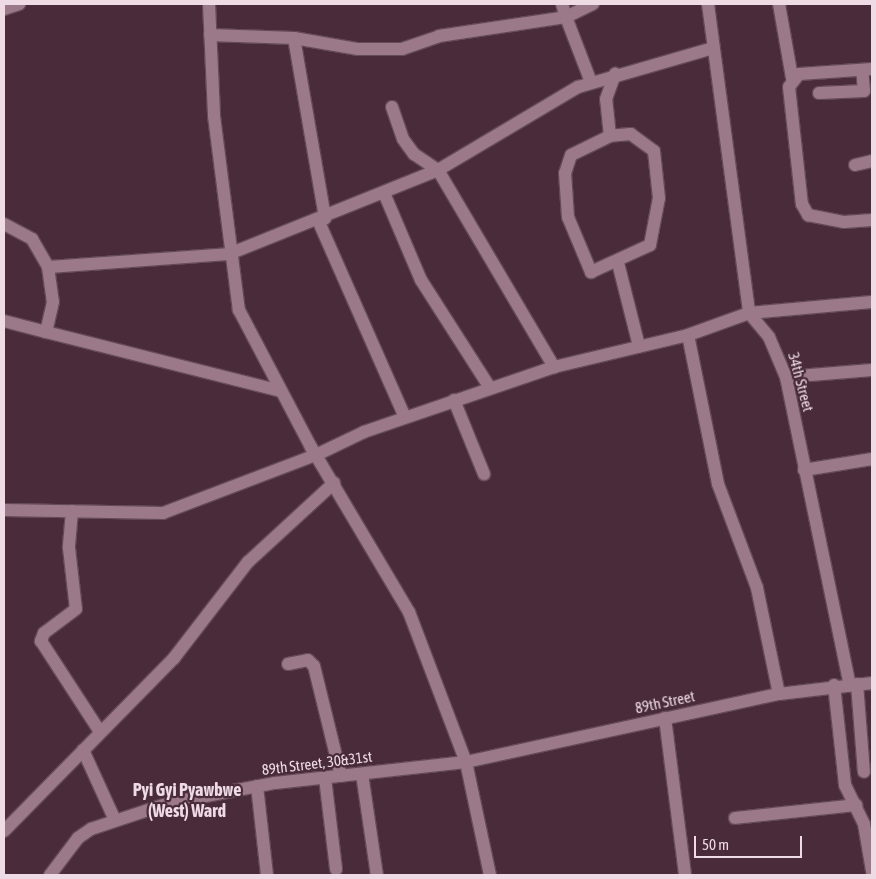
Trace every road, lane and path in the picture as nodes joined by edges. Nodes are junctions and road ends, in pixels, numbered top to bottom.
1 (19, 4) edge
2 (208, 4) edge
3 (562, 4) edge
4 (593, 4) edge
5 (708, 4) edge
6 (779, 4) edge
7 (4, 9) edge
8 (566, 17) junction
9 (210, 35) junction
10 (294, 38) junction
11 (713, 48) junction
12 (867, 69) edge
13 (615, 74) junction
14 (792, 78) junction
15 (591, 82) junction
16 (868, 91) edge
17 (819, 93) dead end
18 (392, 107) dead end
19 (610, 136) junction
20 (872, 160) edge
21 (855, 165) dead end
22 (438, 170) junction
23 (384, 193) junction
24 (322, 219) junction
25 (872, 220) edge
26 (4, 224) edge
27 (229, 254) junction
28 (618, 262) junction
29 (48, 267) junction
30 (872, 302) edge
31 (749, 313) junction
32 (4, 321) edge
33 (46, 332) junction
34 (688, 335) junction
35 (639, 346) junction
36 (554, 367) junction
37 (872, 370) edge
38 (786, 377) junction
39 (490, 388) junction
40 (281, 391) junction
41 (454, 400) junction
42 (405, 418) junction
43 (316, 455) junction
44 (872, 459) edge
45 (804, 470) junction
46 (484, 474) dead end
47 (334, 483) junction
48 (4, 510) edge
49 (72, 510) junction
50 (288, 664) dead end
51 (872, 682) edge
52 (853, 684) junction
53 (834, 685) junction
54 (778, 694) junction
55 (665, 718) junction
56 (100, 732) junction
57 (83, 750) junction
58 (466, 762) junction
59 (864, 772) dead end
60 (362, 774) junction
61 (342, 776) junction
62 (325, 778) junction
63 (257, 786) junction
64 (856, 805) junction
65 (114, 818) junction
66 (735, 818) dead end
67 (4, 831) edge
68 (336, 869) dead end
69 (872, 871) edge
70 (50, 875) edge
71 (267, 875) edge
72 (377, 875) edge
73 (490, 875) edge
74 (685, 875) edge

1 - 7 street
2 - 9 street
3 - 8 street
4 - 8 street
5 - 11 street
6 - 14 street
8 - 10 street
8 - 15 street
9 - 10 street
9 - 27 street
10 - 24 street
11 - 13 street
11 - 31 street
12 - 14 street
12 - 16 street
13 - 15 street
13 - 19 street
14 - 25 street
15 - 22 street
16 - 17 street
18 - 22 street
19 - 28 street
19 - 28 street
20 - 21 street
22 - 23 street
22 - 36 street
23 - 24 street
23 - 39 street
24 - 27 street
24 - 42 street
26 - 29 street
27 - 29 street
27 - 40 street
28 - 35 street
29 - 33 street
30 - 31 street
31 - 34 street
31 - 38 street, 34th Street
32 - 33 street
33 - 40 street
34 - 35 street
34 - 54 street
35 - 36 street
36 - 39 street
37 - 38 street
38 - 45 street, 34th Street
39 - 41 street
40 - 43 street
41 - 42 street
41 - 46 street
42 - 43 street
43 - 47 street
43 - 49 street
44 - 45 street
45 - 52 street, 34th Street
47 - 56 street
47 - 58 street
48 - 49 street
49 - 56 street
50 - 61 street
51 - 52 street, 89th Street
52 - 53 street, 89th Street
52 - 59 street, 34th Street
53 - 54 street, 89th Street
53 - 64 street
54 - 55 street, 89th Street
55 - 58 street, 89th Street
55 - 74 street
56 - 57 street
57 - 65 street
57 - 67 street
58 - 60 street, 89th Street, 30&31st
58 - 73 street
60 - 61 street, 89th Street, 30&31st
60 - 72 street
61 - 62 street, 89th Street, 30&31st
62 - 63 street, 89th Street, 30&31st
62 - 68 street
63 - 65 street, 89th Street, 30&31st
63 - 71 street
64 - 66 street
64 - 69 street
65 - 70 street, 89th Street, 30&31st

